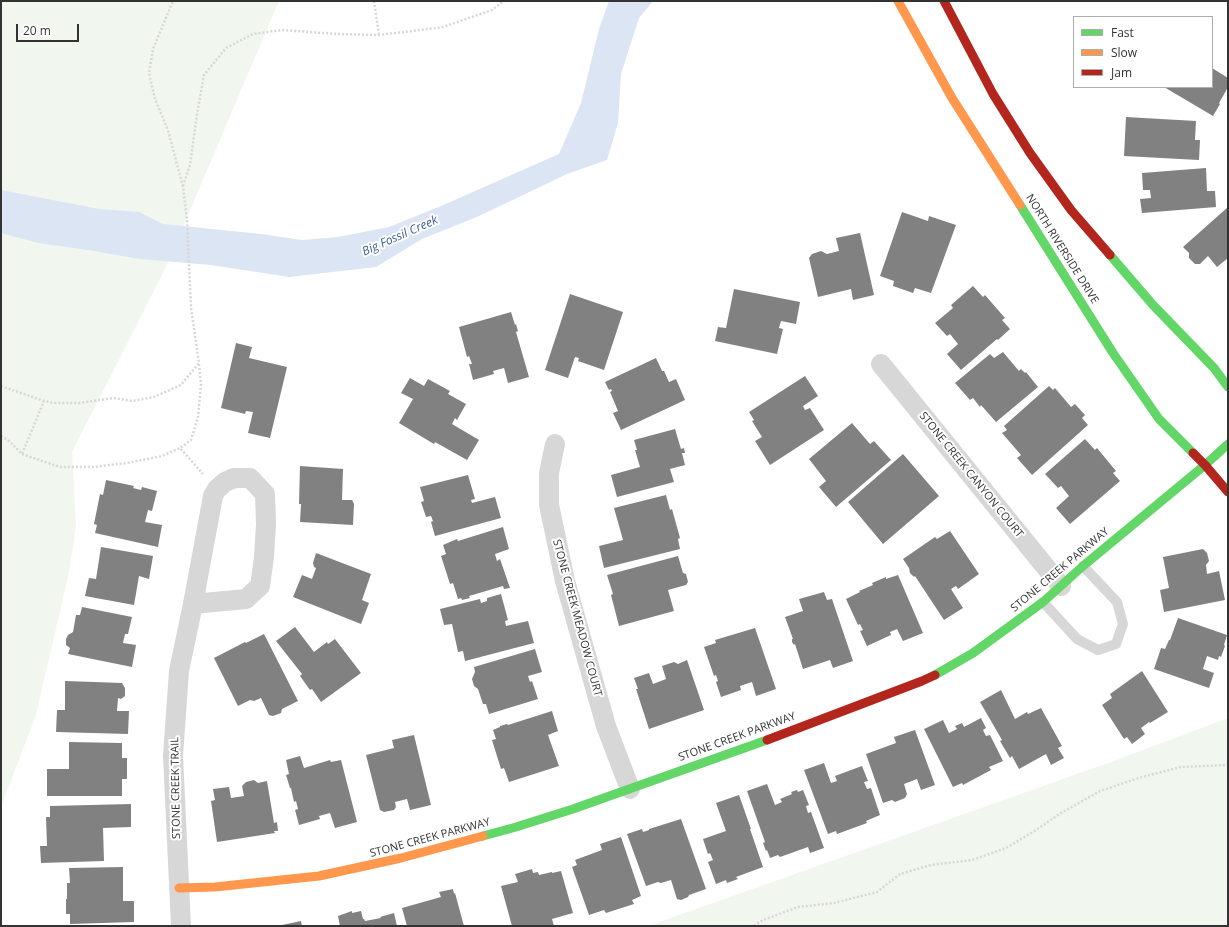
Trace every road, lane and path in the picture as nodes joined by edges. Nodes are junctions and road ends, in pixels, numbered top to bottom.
1 (173, 1) edge
2 (374, 1) edge
3 (504, 1) edge
4 (898, 1) edge
5 (944, 1) edge
6 (379, 35) junction
7 (183, 187) junction
8 (199, 363) junction
9 (881, 364) dead end
10 (1, 386) edge
11 (1228, 387) edge
12 (44, 401) junction
13 (1, 436) edge
14 (556, 444) dead end
15 (1228, 444) edge
16 (180, 448) junction
17 (22, 454) junction
18 (1204, 465) junction
19 (217, 489) junction
20 (1228, 492) edge
21 (1083, 566) junction
22 (1061, 586) junction
23 (1043, 602) junction
24 (193, 604) junction
25 (1228, 765) edge
26 (630, 789) junction
27 (179, 888) junction
28 (181, 926) edge
29 (754, 926) edge

1 - 7 path
2 - 6 path
3 - 6 path
4 - 18 street, NORTH RIVERSIDE DRIVE
5 - 11 street
6 - 7 path
7 - 8 path
8 - 12 path
8 - 16 path
9 - 22 street, STONE CREEK CANYON COURT
10 - 12 path
12 - 17 path
13 - 17 path
14 - 26 street, STONE CREEK MEADOW COURT
15 - 18 street, STONE CREEK PARKWAY
16 - 17 path
16 - 19 path
18 - 20 street, NORTH RIVERSIDE DRIVE
18 - 21 street, STONE CREEK PARKWAY
19 - 24 street, STONE CREEK TRAIL
19 - 24 street
21 - 22 street, STONE CREEK PARKWAY
21 - 23 lane
22 - 23 street, STONE CREEK PARKWAY
23 - 26 street, STONE CREEK PARKWAY
24 - 27 street, STONE CREEK TRAIL
25 - 29 path
26 - 27 street, STONE CREEK PARKWAY
27 - 28 street, STONE CREEK TRAIL

